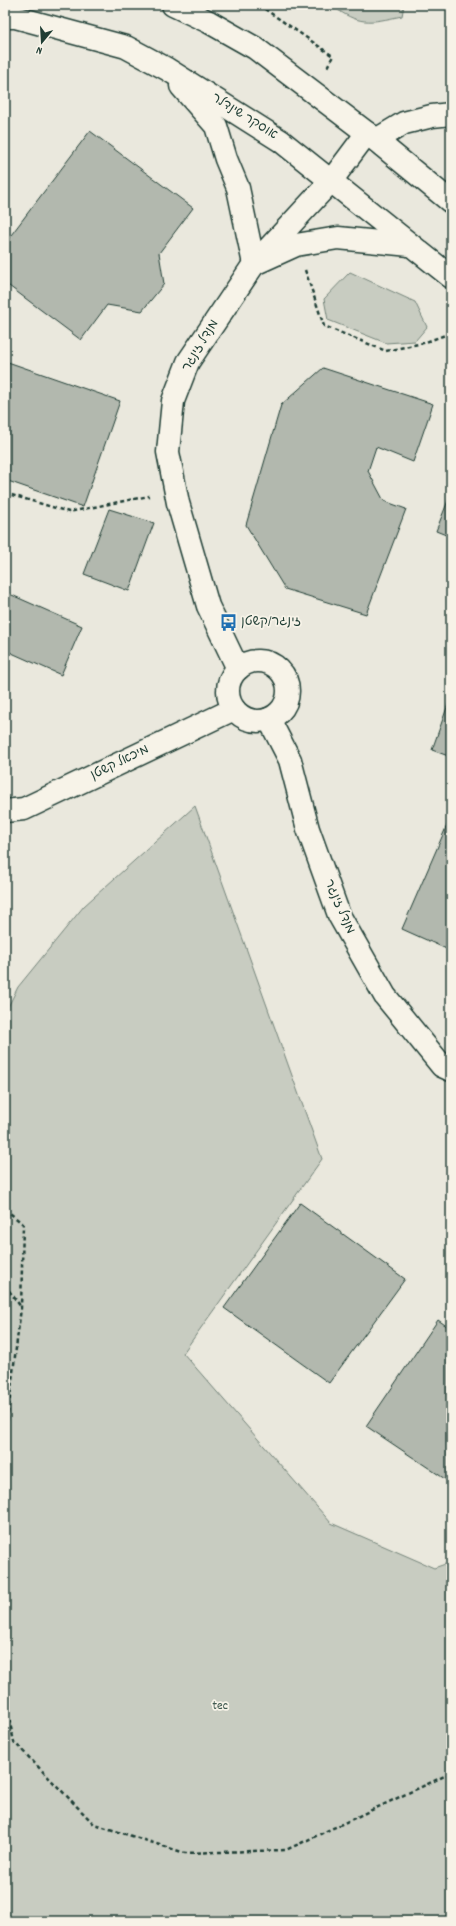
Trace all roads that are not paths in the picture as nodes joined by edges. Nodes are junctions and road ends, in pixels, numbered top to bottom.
1 (173, 5) edge
2 (5, 17) edge
3 (167, 69) junction
4 (451, 114) edge
5 (367, 133) junction
6 (331, 181) junction
7 (451, 202) edge
8 (410, 245) junction
9 (254, 264) junction
10 (451, 277) edge
11 (238, 669) junction
12 (234, 709) junction
13 (269, 719) junction
14 (5, 811) edge
15 (451, 1070) edge

1 - 5 street
2 - 3 street, אוסקר שינדלר
3 - 6 street, אוסקר שינדלר
3 - 9 street
4 - 5 street
5 - 6 street, מנדל זינגר
5 - 7 street
6 - 8 street, אוסקר שינדלר
6 - 9 street, מנדל זינגר
8 - 9 street
8 - 10 street, אוסקר שינדלר
9 - 11 street, מנדל זינגר
11 - 12 street
11 - 13 street
12 - 13 street
12 - 14 street, מיכאל קשטן
13 - 15 street, מנדל זינגר

